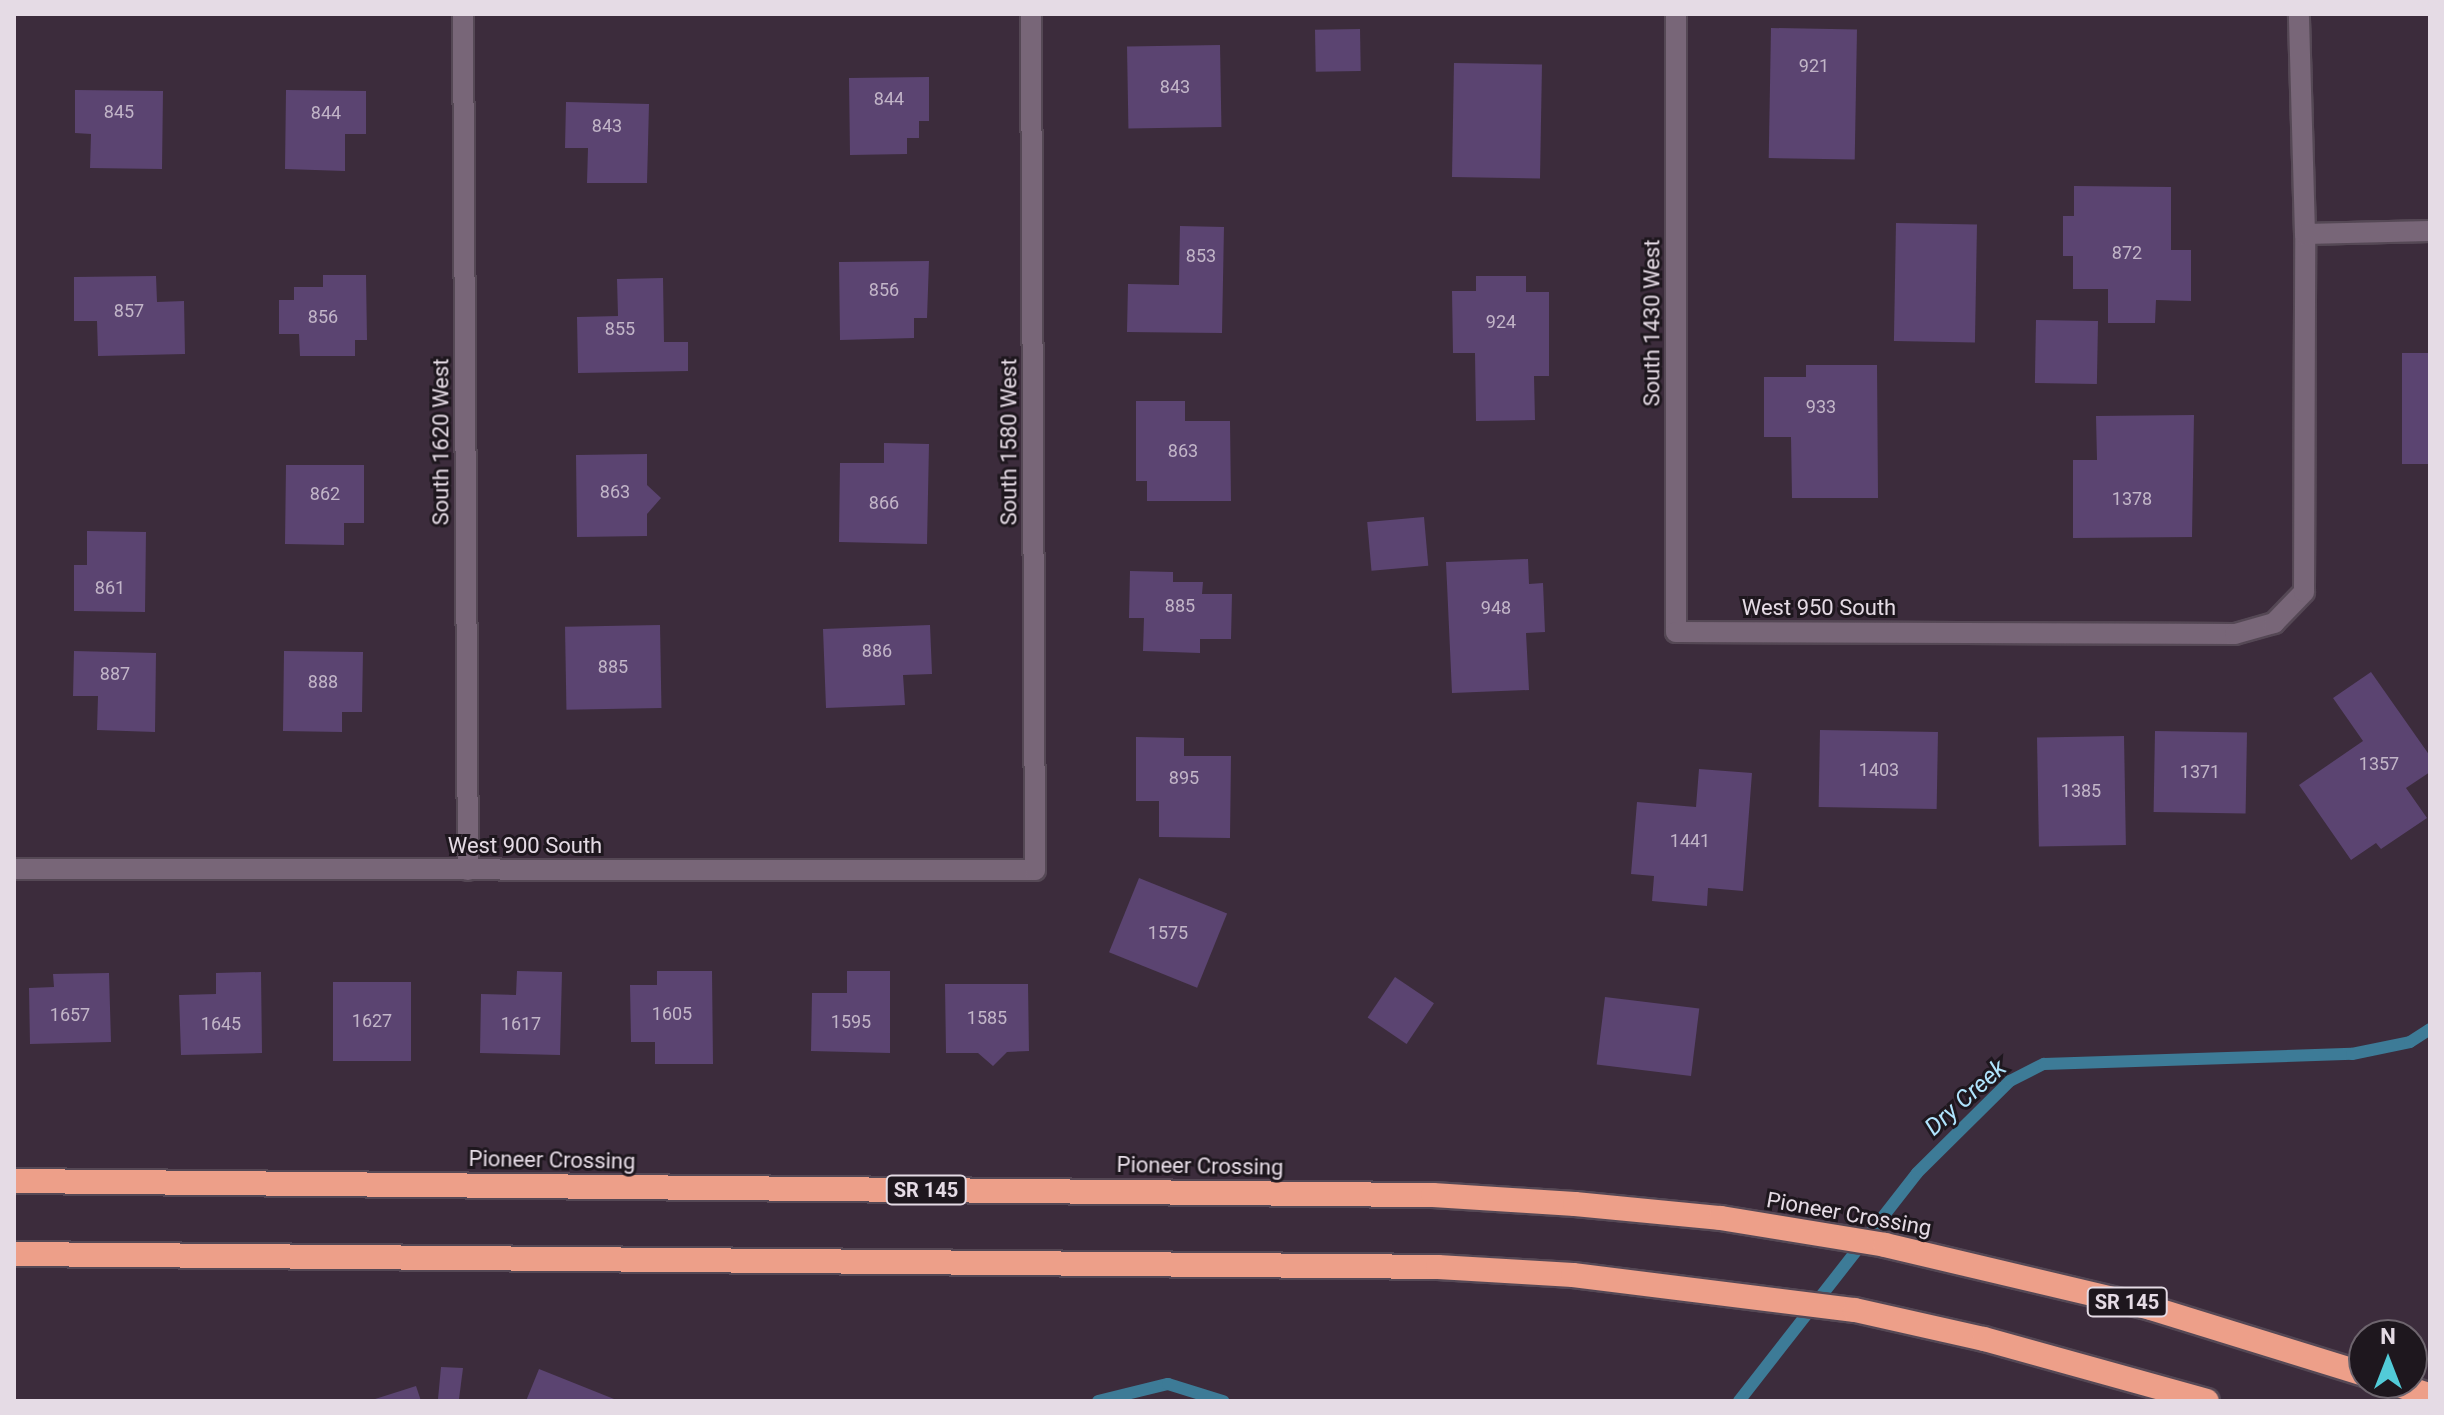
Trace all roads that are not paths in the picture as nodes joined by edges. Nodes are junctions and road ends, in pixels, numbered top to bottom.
1 (463, 14) edge
2 (1031, 14) edge
3 (1676, 14) edge
4 (2299, 14) edge
5 (2430, 231) edge
6 (2305, 234) junction
7 (1676, 632) joint
8 (14, 869) edge
9 (468, 870) junction
10 (1035, 870) joint
11 (14, 1181) edge
12 (14, 1254) edge
13 (2348, 1369) edge
14 (2207, 1401) edge

1 - 9 street, South 1620 West
2 - 10 street, South 1580 West
3 - 7 street, South 1430 West
4 - 6 street, West 950 South
5 - 6 street
6 - 7 street, West 950 South
8 - 9 street, West 900 South
9 - 10 street, West 900 South
11 - 13 highway, Pioneer Crossing / SR 145
12 - 14 highway

